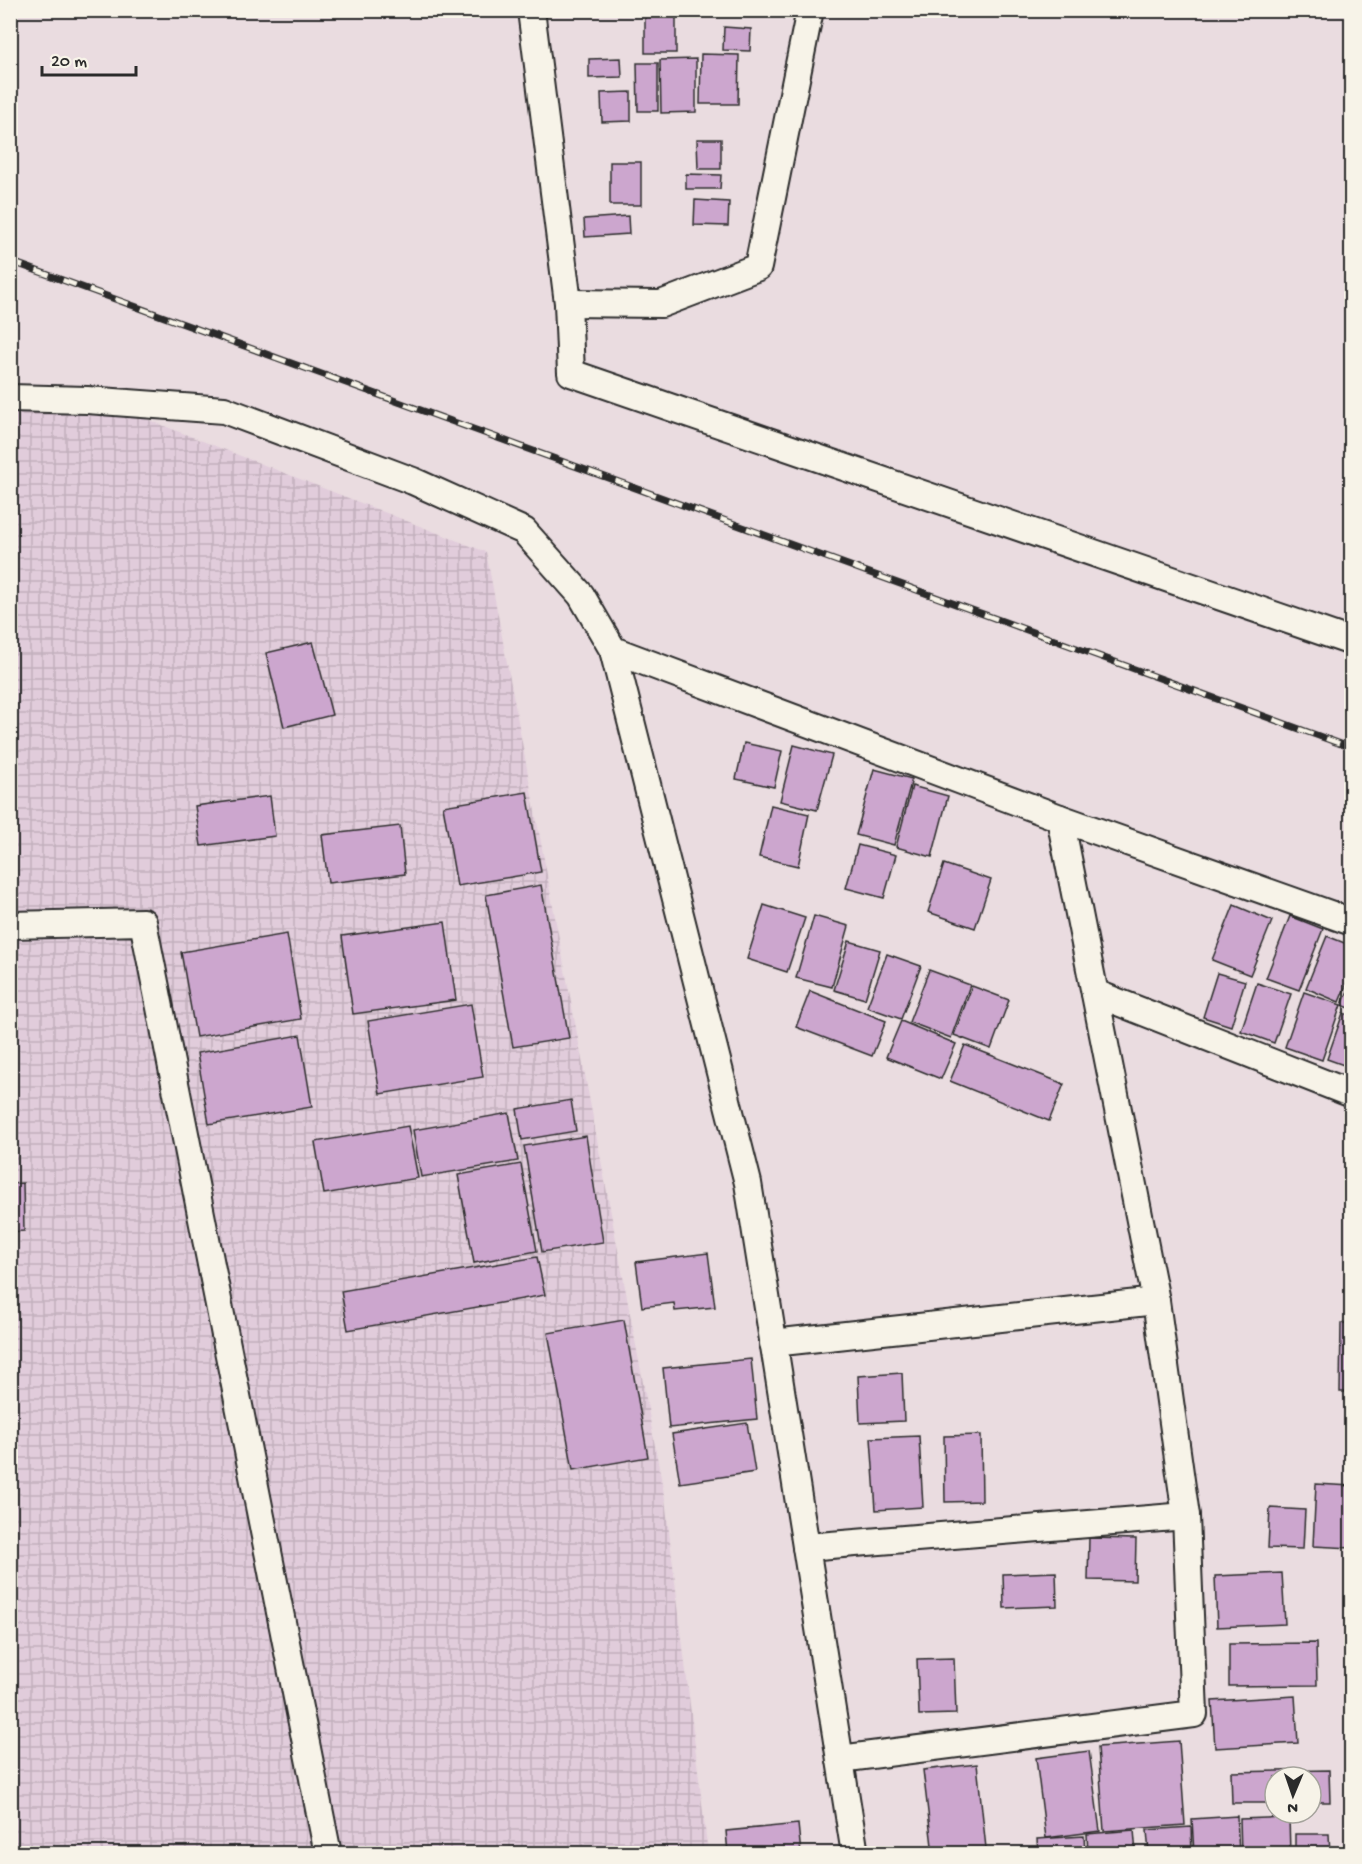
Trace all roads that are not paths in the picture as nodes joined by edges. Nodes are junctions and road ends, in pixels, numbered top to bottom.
1 (531, 10) edge
2 (810, 10) edge
3 (568, 303) junction
4 (10, 398) edge
5 (1352, 642) edge
6 (613, 650) junction
7 (1060, 818) junction
8 (1352, 922) edge
9 (10, 925) edge
10 (1095, 993) junction
11 (1352, 1094) edge
12 (1156, 1301) junction
13 (773, 1342) junction
14 (1186, 1515) junction
15 (806, 1547) junction
16 (840, 1759) junction
17 (328, 1854) edge
18 (855, 1854) edge

1 - 3 street
2 - 3 street
3 - 5 street
4 - 6 street
6 - 7 street
6 - 13 street
7 - 8 street
7 - 10 street
9 - 17 street
10 - 11 street
10 - 12 street
12 - 13 street
12 - 14 street
13 - 15 street
14 - 15 street
14 - 16 street
15 - 16 street
16 - 18 street

